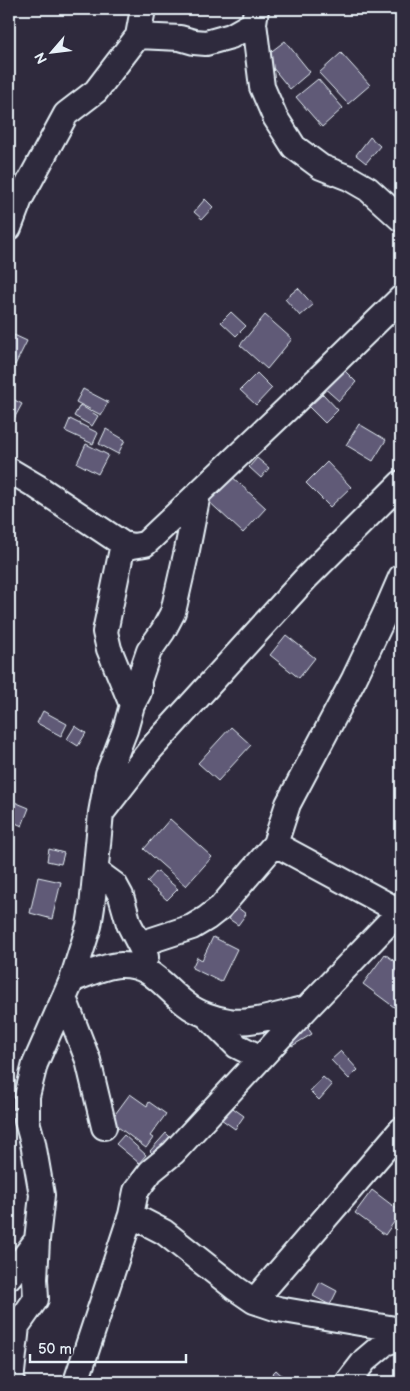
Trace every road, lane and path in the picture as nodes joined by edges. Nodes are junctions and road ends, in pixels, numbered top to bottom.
1 (143, 9) edge
2 (255, 16) edge
3 (138, 36) junction
4 (401, 219) edge
5 (9, 228) edge
6 (401, 298) edge
7 (9, 470) edge
8 (401, 483) edge
9 (198, 494) junction
10 (122, 544) junction
11 (401, 577) edge
12 (132, 705) junction
13 (102, 813) junction
14 (275, 844) junction
15 (96, 871) junction
16 (401, 911) edge
17 (140, 944) junction
18 (154, 975) junction
19 (68, 989) junction
20 (307, 1008) junction
21 (206, 1014) junction
22 (261, 1058) junction
23 (18, 1093) edge
24 (104, 1127) dead end
25 (401, 1130) edge
26 (131, 1215) junction
27 (37, 1240) junction
28 (12, 1268) edge
29 (254, 1301) junction
30 (401, 1330) edge
31 (401, 1338) edge
32 (11, 1382) edge
33 (76, 1382) edge
34 (348, 1382) edge

1 - 3 street
2 - 3 street
2 - 4 street
3 - 5 street
6 - 9 street
7 - 10 street
8 - 13 street
9 - 10 street
9 - 12 street
10 - 12 street
11 - 14 street
12 - 13 street
13 - 15 street
14 - 16 street
14 - 17 street
15 - 17 street
15 - 19 street
16 - 20 street
17 - 18 street
18 - 19 street
18 - 21 street
19 - 23 street
19 - 24 street
20 - 21 street
20 - 22 street
21 - 22 street
22 - 26 street
23 - 27 street
25 - 29 street
26 - 29 street
26 - 33 street
27 - 28 street
27 - 32 street
29 - 30 street
31 - 34 street

